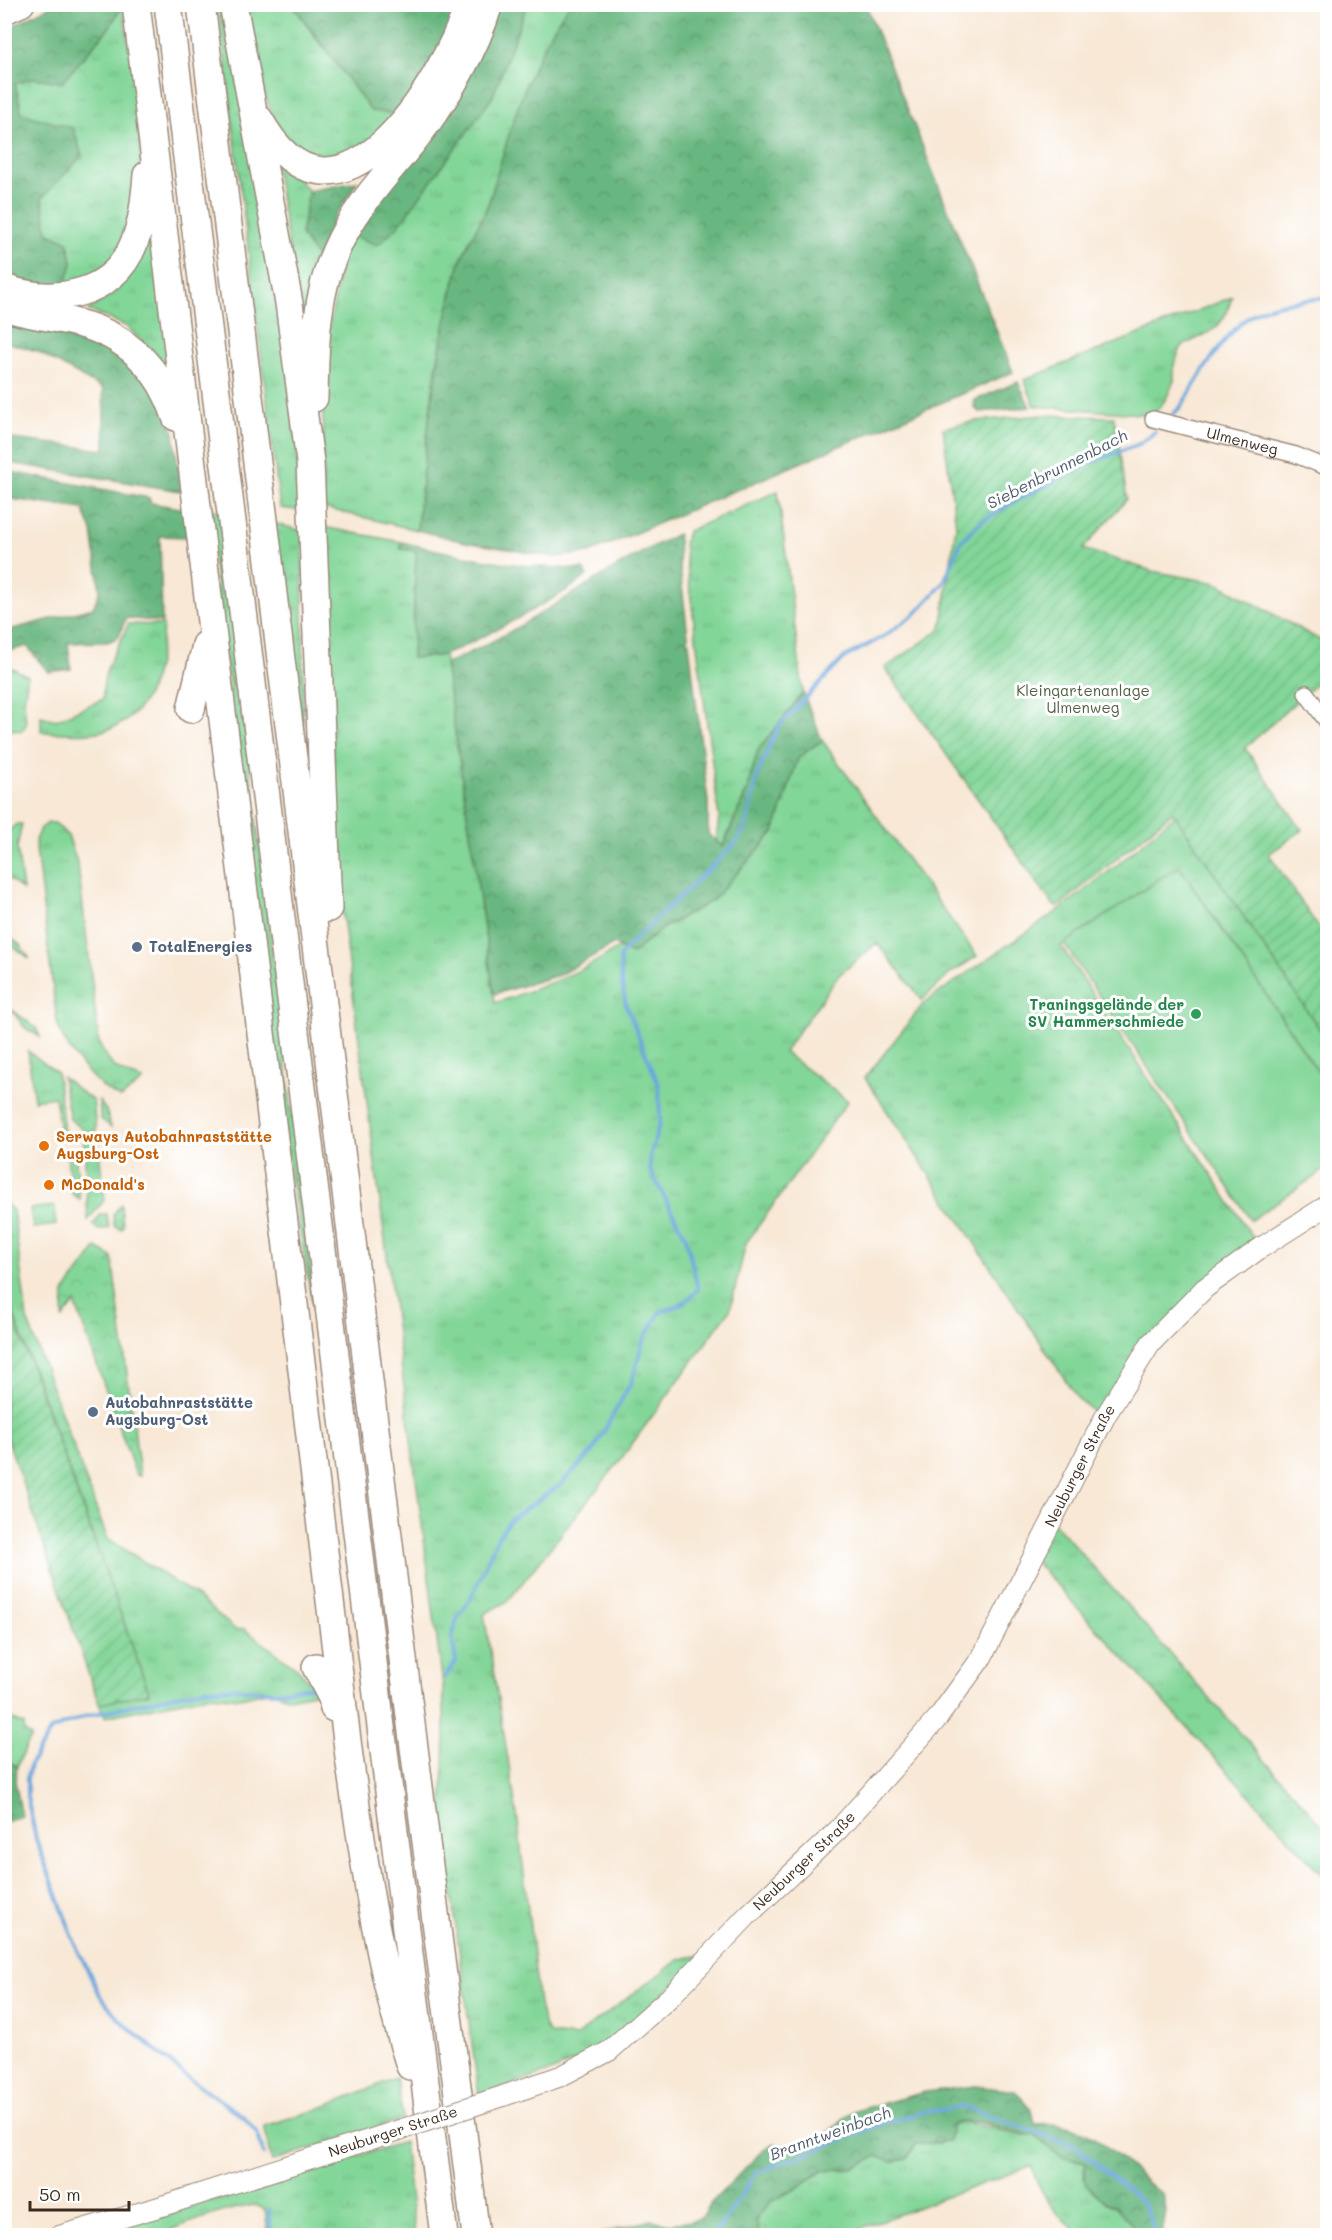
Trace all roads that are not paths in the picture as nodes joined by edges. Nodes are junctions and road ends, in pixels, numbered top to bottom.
1 (22, 4) edge
2 (136, 4) edge
3 (168, 4) edge
4 (201, 4) edge
5 (233, 4) edge
6 (469, 4) edge
7 (489, 4) edge
8 (4, 12) edge
9 (249, 97) junction
10 (151, 123) junction
11 (4, 288) edge
12 (4, 307) edge
13 (1153, 419) dead end
14 (310, 462) junction
15 (1328, 468) edge
16 (192, 470) junction
17 (209, 611) junction
18 (1306, 693) dead end
19 (191, 709) dead end
20 (1328, 723) edge
21 (331, 1063) junction
22 (1328, 1205) edge
23 (316, 1667) dead end
24 (349, 1757) junction
25 (431, 2133) junction
26 (59, 2235) edge
27 (444, 2235) edge
28 (477, 2235) edge

1 - 8 main road
2 - 10 highway
3 - 25 highway
4 - 21 highway
5 - 9 highway
6 - 9 highway
7 - 14 highway
9 - 14 highway
10 - 11 highway
10 - 16 highway
12 - 16 highway
13 - 15 street, Ulmenweg
14 - 21 highway
16 - 17 highway
17 - 19 highway
17 - 24 highway
18 - 20 street
21 - 28 highway
22 - 26 street, Neuburger Straße, bridge
23 - 24 highway
24 - 25 highway
25 - 27 highway

